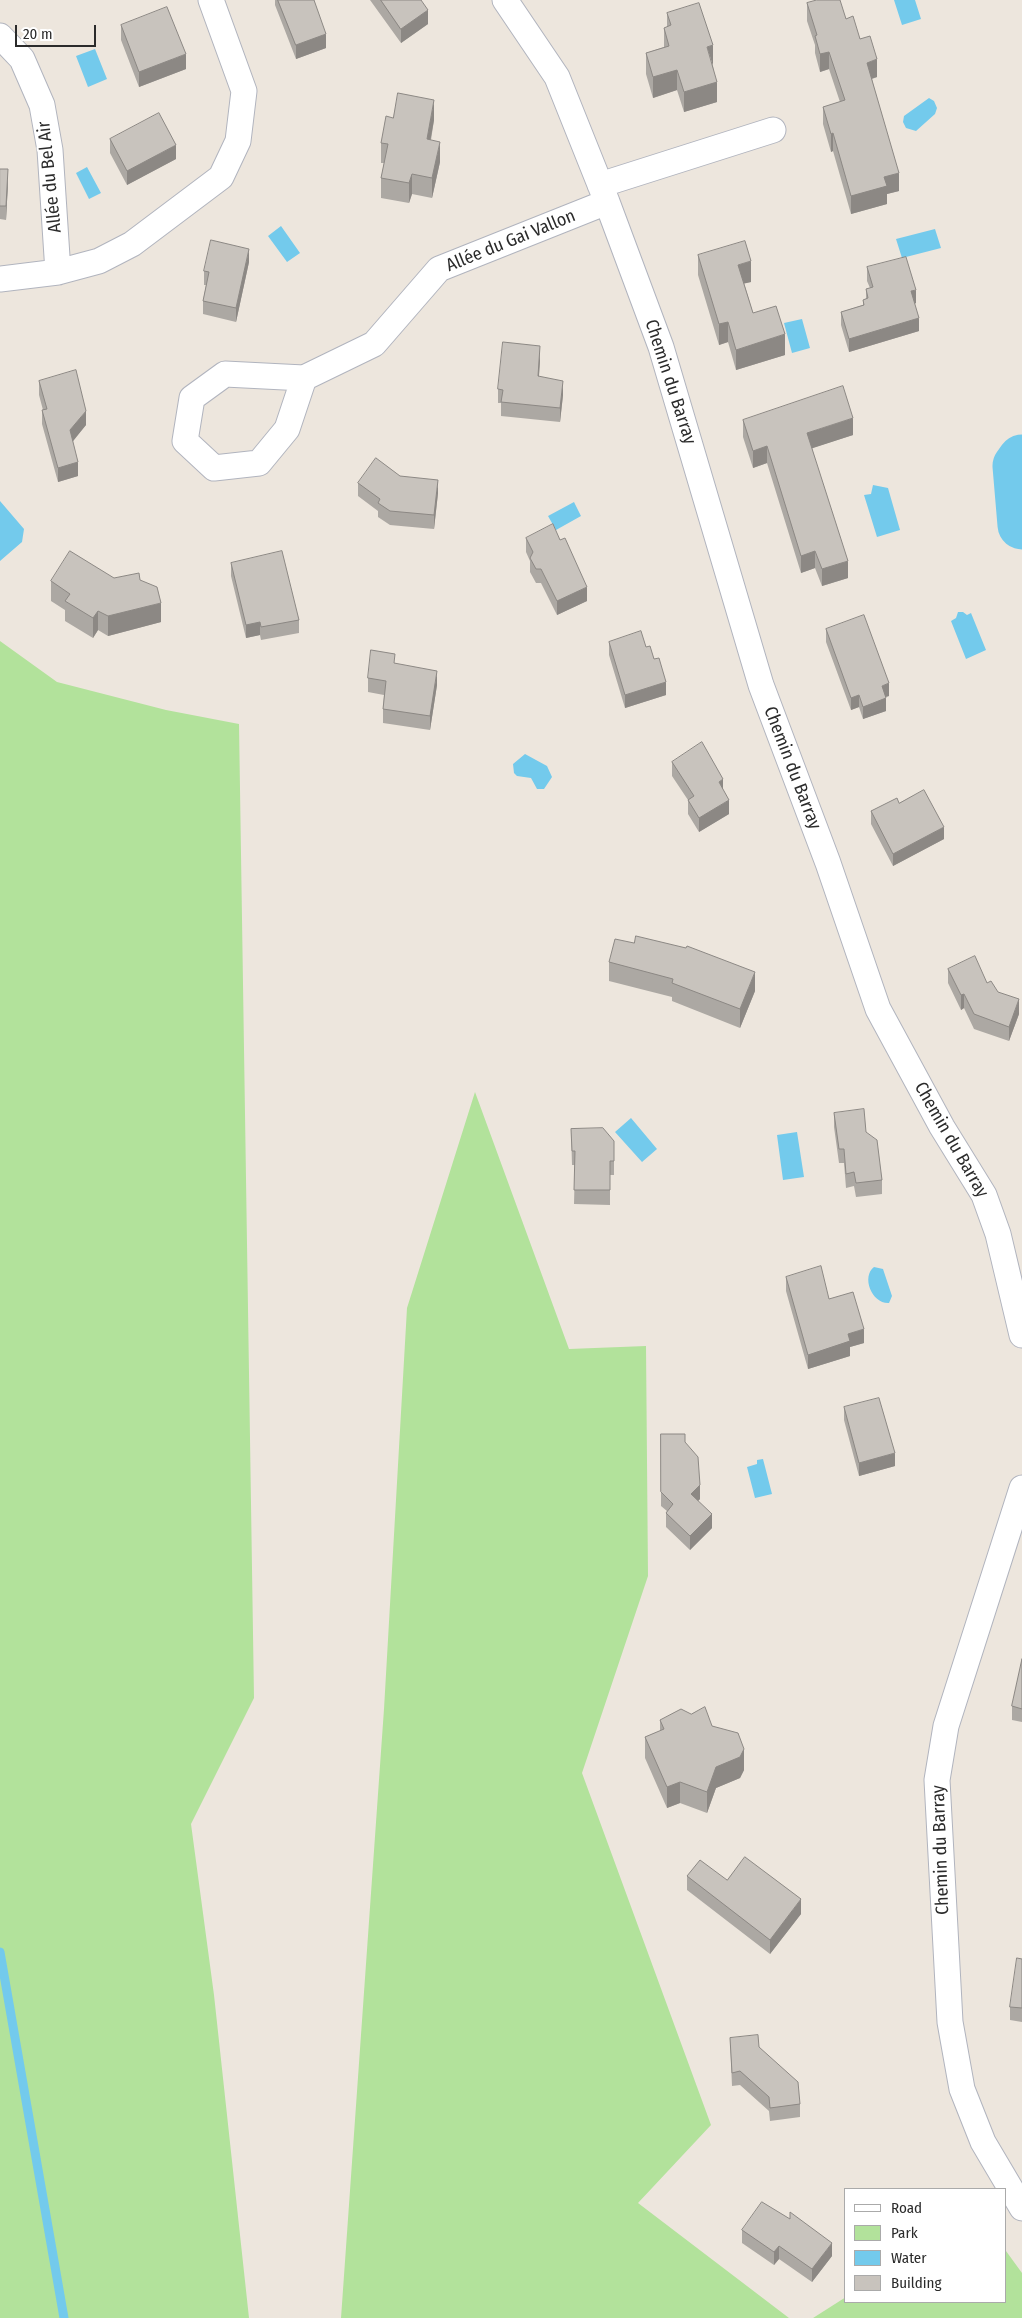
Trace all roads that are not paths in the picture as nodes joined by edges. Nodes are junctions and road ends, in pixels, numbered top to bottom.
1 (211, 0) edge
2 (505, 0) edge
3 (0, 36) edge
4 (773, 130) dead end
5 (604, 193) junction
6 (58, 272) junction
7 (0, 279) edge
8 (304, 378) junction
9 (1022, 1335) edge
10 (1022, 1488) edge
11 (1022, 2208) edge

1 - 6 street
2 - 5 street, Chemin du Barray
3 - 6 street, Allée du Bel Air
4 - 5 street
5 - 8 street, Allée du Gai Vallon
5 - 9 street, Chemin du Barray
6 - 7 street
8 - 8 street, Allée du Gai Vallon
10 - 11 street, Chemin du Barray

